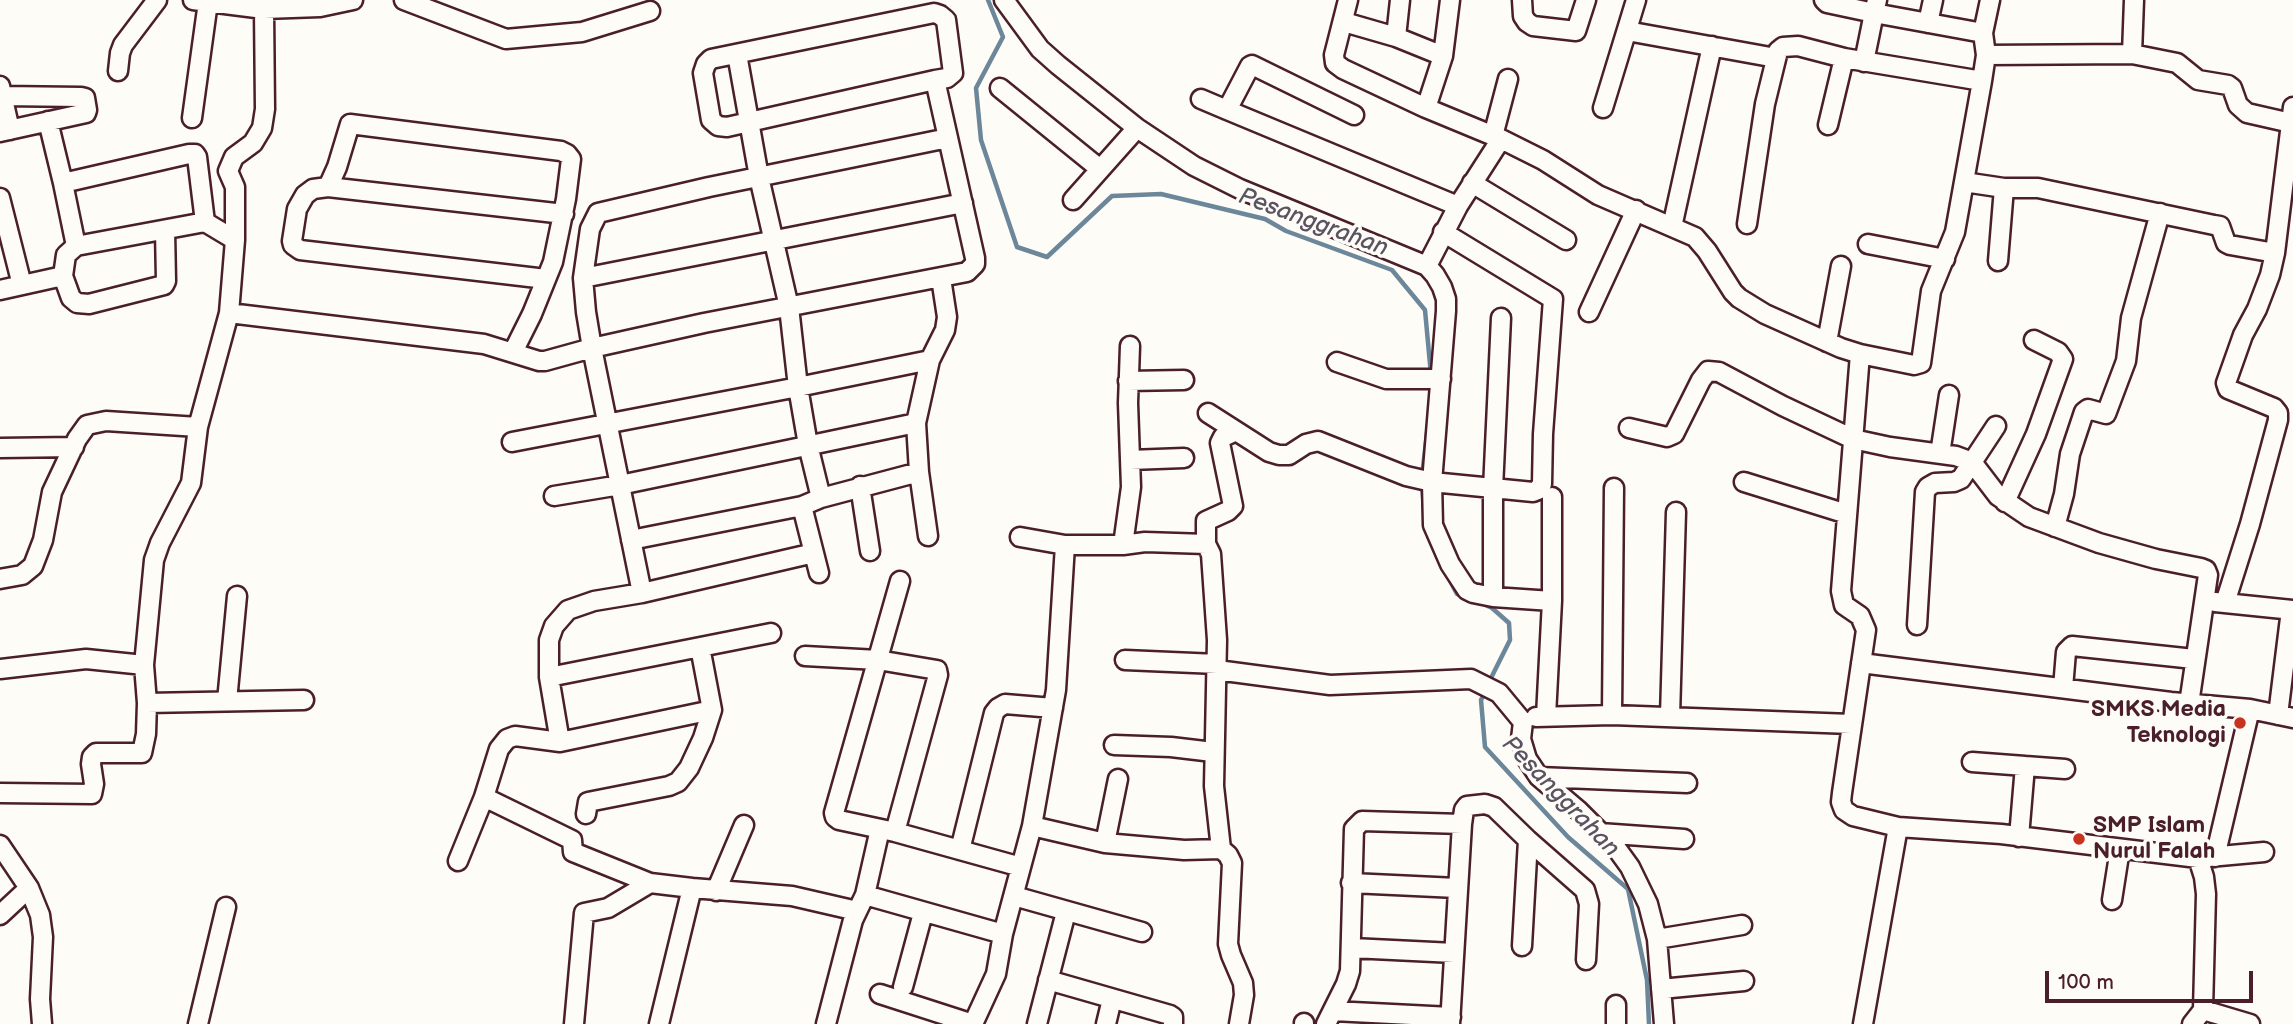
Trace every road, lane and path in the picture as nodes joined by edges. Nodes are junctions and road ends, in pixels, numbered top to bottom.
1 (157, 0) edge
2 (353, 0) edge
3 (404, 0) edge
4 (1004, 0) edge
5 (1348, 0) edge
6 (1400, 0) edge
7 (1450, 0) edge
8 (1522, 0) edge
9 (1587, 0) edge
10 (1636, 0) edge
11 (1933, 0) edge
12 (1990, 0) edge
13 (2134, 0) edge
14 (211, 1) edge
15 (1821, 1) edge
16 (1876, 6) edge
17 (264, 9) junction
18 (650, 11) dead end
19 (1344, 22) junction
20 (1928, 23) junction
21 (1627, 31) junction
22 (1983, 33) junction
23 (1395, 37) junction
24 (1712, 46) junction
25 (737, 54) junction
26 (2132, 54) junction
27 (1986, 55) junction
28 (1443, 56) junction
29 (1776, 58) junction
30 (1844, 58) junction
31 (1864, 62) junction
32 (118, 71) dead end
33 (1508, 79) dead end
34 (935, 80) junction
35 (1982, 81) junction
36 (1000, 88) dead end
37 (1, 91) edge
38 (1201, 99) dead end
39 (1426, 108) junction
40 (1603, 108) dead end
41 (1227, 110) junction
42 (1354, 115) dead end
43 (2292, 115) edge
44 (192, 118) dead end
45 (48, 121) junction
46 (750, 122) junction
47 (1828, 124) dead end
48 (1137, 128) junction
49 (5, 131) edge
50 (1497, 137) junction
51 (948, 138) junction
52 (1100, 169) junction
53 (759, 177) junction
54 (1964, 182) junction
55 (63, 184) junction
56 (1472, 184) junction
57 (328, 187) junction
58 (2004, 188) junction
59 (0, 198) edge
60 (1073, 200) dead end
61 (963, 203) junction
62 (1458, 206) junction
63 (1636, 210) junction
64 (2160, 213) junction
65 (564, 214) junction
66 (205, 222) junction
67 (1748, 224) dead end
68 (1672, 227) junction
69 (165, 230) junction
70 (1443, 232) junction
71 (774, 239) junction
72 (235, 240) junction
73 (1566, 240) dead end
74 (1868, 244) dead end
75 (76, 246) junction
76 (2275, 253) junction
77 (1945, 259) junction
78 (1998, 261) dead end
79 (1427, 266) junction
80 (1841, 266) dead end
81 (63, 276) junction
82 (583, 278) junction
83 (941, 278) junction
84 (546, 279) junction
85 (22, 285) junction
86 (0, 290) edge
87 (789, 307) junction
88 (1589, 312) dead end
89 (229, 313) junction
90 (1501, 318) dead end
91 (2034, 340) dead end
92 (1827, 342) junction
93 (1130, 346) dead end
94 (592, 348) junction
95 (517, 354) junction
96 (1860, 355) junction
97 (930, 360) junction
98 (1336, 362) dead end
99 (1438, 379) junction
100 (1184, 380) dead end
101 (1128, 381) junction
102 (798, 387) junction
103 (1949, 395) dead end
104 (1208, 412) dead end
105 (916, 423) junction
106 (609, 424) junction
107 (1996, 426) dead end
108 (198, 427) junction
109 (1629, 428) dead end
110 (1236, 431) junction
111 (1853, 439) junction
112 (512, 442) dead end
113 (808, 444) junction
114 (74, 447) junction
115 (0, 448) edge
116 (1940, 454) junction
117 (1184, 458) dead end
118 (1130, 460) junction
119 (1972, 462) junction
120 (919, 472) junction
121 (1430, 482) junction
122 (1744, 482) dead end
123 (620, 485) junction
124 (860, 486) junction
125 (1614, 488) dead end
126 (1493, 489) junction
127 (554, 496) dead end
128 (1552, 497) dead end
129 (821, 498) junction
130 (2005, 502) junction
131 (802, 506) junction
132 (1676, 512) dead end
133 (1847, 514) junction
134 (2055, 527) junction
135 (928, 536) dead end
136 (1020, 537) dead end
137 (631, 540) junction
138 (1206, 544) junction
139 (1065, 545) junction
140 (1123, 545) junction
141 (870, 551) dead end
142 (814, 553) junction
143 (819, 573) dead end
144 (0, 579) edge
145 (900, 581) dead end
146 (642, 593) junction
147 (237, 596) dead end
148 (1493, 597) junction
149 (2204, 600) junction
150 (1552, 601) junction
151 (2225, 603) junction
152 (2292, 610) edge
153 (1917, 625) dead end
154 (771, 633) dead end
155 (700, 647) junction
156 (804, 656) dead end
157 (2194, 659) junction
158 (878, 660) junction
159 (1125, 660) dead end
160 (1861, 663) junction
161 (144, 665) junction
162 (1217, 667) junction
163 (0, 669) edge
164 (549, 677) junction
165 (2063, 688) junction
166 (304, 700) dead end
167 (227, 701) junction
168 (147, 703) junction
169 (2189, 704) junction
170 (1053, 708) junction
171 (2250, 709) junction
172 (712, 710) junction
173 (1612, 715) junction
174 (1546, 716) junction
175 (1670, 716) junction
176 (2285, 716) edge
177 (1523, 722) junction
178 (1851, 724) junction
179 (560, 742) junction
180 (1114, 745) dead end
181 (1213, 751) junction
182 (1972, 762) dead end
183 (2025, 766) junction
184 (2065, 769) dead end
185 (1539, 777) junction
186 (1118, 779) dead end
187 (1687, 783) dead end
188 (0, 793) edge
189 (484, 797) junction
190 (586, 814) dead end
191 (1462, 824) junction
192 (744, 825) dead end
193 (1032, 826) junction
194 (1898, 827) junction
195 (887, 831) junction
196 (1600, 833) junction
197 (2019, 836) junction
198 (1684, 839) dead end
199 (1528, 841) junction
200 (1105, 843) junction
201 (0, 845) edge
202 (1221, 849) junction
203 (2120, 849) junction
204 (960, 850) junction
205 (2264, 852) dead end
206 (2206, 858) junction
207 (458, 861) dead end
208 (1021, 867) junction
209 (650, 883) junction
210 (1351, 883) junction
211 (29, 888) junction
212 (692, 888) junction
213 (1457, 888) junction
214 (716, 891) junction
215 (1014, 896) junction
216 (2112, 900) dead end
217 (861, 903) junction
218 (226, 907) dead end
219 (1066, 912) junction
220 (923, 913) junction
221 (0, 915) edge
222 (1742, 925) dead end
223 (1142, 932) dead end
224 (1003, 934) junction
225 (1657, 939) junction
226 (1522, 946) dead end
227 (1352, 948) junction
228 (1454, 953) junction
229 (1586, 960) dead end
230 (1048, 980) junction
231 (1744, 981) dead end
232 (903, 987) dead end
233 (1661, 989) junction
234 (880, 994) dead end
235 (1112, 999) junction
236 (1616, 1005) dead end
237 (2203, 1010) junction
238 (1329, 1018) edge
239 (1451, 1021) edge
240 (42, 1024) edge
241 (198, 1024) edge
242 (574, 1024) edge
243 (659, 1024) edge
244 (826, 1024) edge
245 (1037, 1024) edge
246 (1106, 1024) edge
247 (1173, 1024) edge
248 (1239, 1024) edge
249 (1616, 1024) edge
250 (1664, 1024) edge
251 (1863, 1024) edge
252 (2192, 1024) edge
253 (2250, 1024) edge

1 - 32 street
2 - 17 street
3 - 18 street
4 - 48 street
5 - 19 street
6 - 23 street
7 - 28 street
8 - 9 street
10 - 21 street
11 - 20 street
12 - 22 street
13 - 26 street
14 - 17 street
14 - 44 street
15 - 16 street
16 - 20 street
16 - 31 street
17 - 72 street
19 - 23 street
19 - 39 street
20 - 22 street
21 - 24 street
21 - 40 street
22 - 27 street
23 - 28 street
24 - 29 street
24 - 68 street
25 - 34 street
25 - 46 street
25 - 46 street
26 - 27 street
26 - 43 street
27 - 35 street
28 - 39 street
29 - 30 street
29 - 67 street
30 - 31 street
30 - 47 street
31 - 35 street
33 - 50 street
34 - 46 street
34 - 51 street
35 - 54 street
36 - 52 street
37 - 45 street
37 - 49 street
38 - 41 street
39 - 50 street
41 - 42 street
41 - 62 street
43 - 76 street
45 - 49 street
45 - 55 street
46 - 53 street
48 - 52 street
48 - 79 street
50 - 56 street
50 - 63 street
51 - 53 street
51 - 61 street
52 - 60 street
53 - 71 street
53 - 82 street
54 - 58 street
54 - 77 street
55 - 66 street
55 - 75 street
56 - 62 street
56 - 73 street
57 - 65 street
57 - 65 street
57 - 84 street
58 - 64 street
58 - 78 street
59 - 85 street
61 - 71 street
61 - 83 street
62 - 70 street
63 - 68 street
63 - 88 street
64 - 76 street
64 - 134 street
65 - 84 street
66 - 69 street
66 - 72 street
68 - 92 street
69 - 75 street
69 - 81 street
70 - 79 street
70 - 126 street
71 - 82 street
71 - 87 street
72 - 89 street
74 - 77 street
75 - 81 street
76 - 151 street
77 - 96 street
79 - 99 street
80 - 92 street
81 - 85 street
82 - 94 street
83 - 87 street
83 - 97 street
84 - 95 street
85 - 86 street
87 - 94 street
87 - 102 street
89 - 95 street
89 - 108 street
90 - 126 street
91 - 130 street
92 - 96 street
93 - 101 street
94 - 95 street
94 - 106 street
96 - 111 street
97 - 102 street
97 - 105 street
98 - 99 street
99 - 121 street
100 - 101 street
101 - 118 street
102 - 106 street
102 - 113 street
103 - 116 street
104 - 110 street
105 - 113 street
105 - 120 street
106 - 112 street
106 - 123 street
107 - 119 street
108 - 114 street
108 - 161 street
109 - 111 street
110 - 121 street
110 - 138 street
111 - 116 street
111 - 133 street
113 - 123 street
113 - 129 street
114 - 115 street
114 - 144 street
116 - 119 street
117 - 118 street
118 - 140 street
119 - 130 street
119 - 153 street
120 - 124 street
120 - 135 street
121 - 126 street
121 - 148 street
122 - 133 street
123 - 127 street
123 - 137 street
124 - 129 street
124 - 141 street
125 - 173 street
126 - 148 street
128 - 150 street
129 - 131 street
130 - 134 street
131 - 137 street
131 - 142 street
132 - 175 street
133 - 160 street
134 - 149 street
136 - 139 street
137 - 146 street
138 - 140 street
138 - 162 street
139 - 140 street
139 - 170 street
142 - 143 street
142 - 146 street
145 - 158 street
146 - 164 street
147 - 167 street
148 - 150 street
149 - 151 street
149 - 157 street
150 - 174 street
151 - 152 street
152 - 176 street
154 - 155 street
155 - 164 street
155 - 172 street
156 - 158 street
157 - 165 street
157 - 169 street
158 - 195 street
158 - 195 street
159 - 162 street
160 - 165 street
160 - 178 street
161 - 163 street
161 - 168 street
162 - 177 street
162 - 181 street
164 - 179 street
165 - 169 street
166 - 167 street
167 - 168 street
168 - 188 street
169 - 171 street
170 - 193 street
170 - 204 street
171 - 176 street
171 - 206 street
172 - 179 street
172 - 190 street
173 - 174 street
173 - 175 street
174 - 177 street
175 - 178 street
177 - 185 street
178 - 194 street
179 - 189 street
180 - 181 street
181 - 202 street
182 - 183 street
183 - 184 street
183 - 197 street
185 - 187 street
185 - 196 street
186 - 200 street
189 - 207 street
189 - 209 street
191 - 199 street
191 - 210 street
191 - 213 street
192 - 214 street
193 - 200 street
193 - 208 street
194 - 197 street
194 - 251 street
195 - 204 street
195 - 217 street
196 - 198 street
196 - 225 street
197 - 203 street
199 - 226 street
199 - 229 street
200 - 202 street
201 - 211 street
202 - 248 street
203 - 206 street
203 - 216 street
204 - 208 street
205 - 206 street
206 - 237 street
208 - 215 street
209 - 212 street
209 - 242 street
210 - 213 street
210 - 227 street
211 - 221 street
211 - 240 street
212 - 214 street
212 - 243 street
213 - 228 street
214 - 217 street
215 - 219 street
215 - 224 street
217 - 220 street
217 - 244 street
218 - 241 street
219 - 223 street
219 - 230 street
220 - 224 street
220 - 232 street
222 - 225 street
224 - 234 street
225 - 233 street
227 - 228 street
227 - 238 street
228 - 239 street
230 - 235 street
230 - 245 street
231 - 233 street
233 - 250 street
235 - 246 street
235 - 247 street
236 - 249 street
237 - 252 street
237 - 253 street
238 - 239 street

